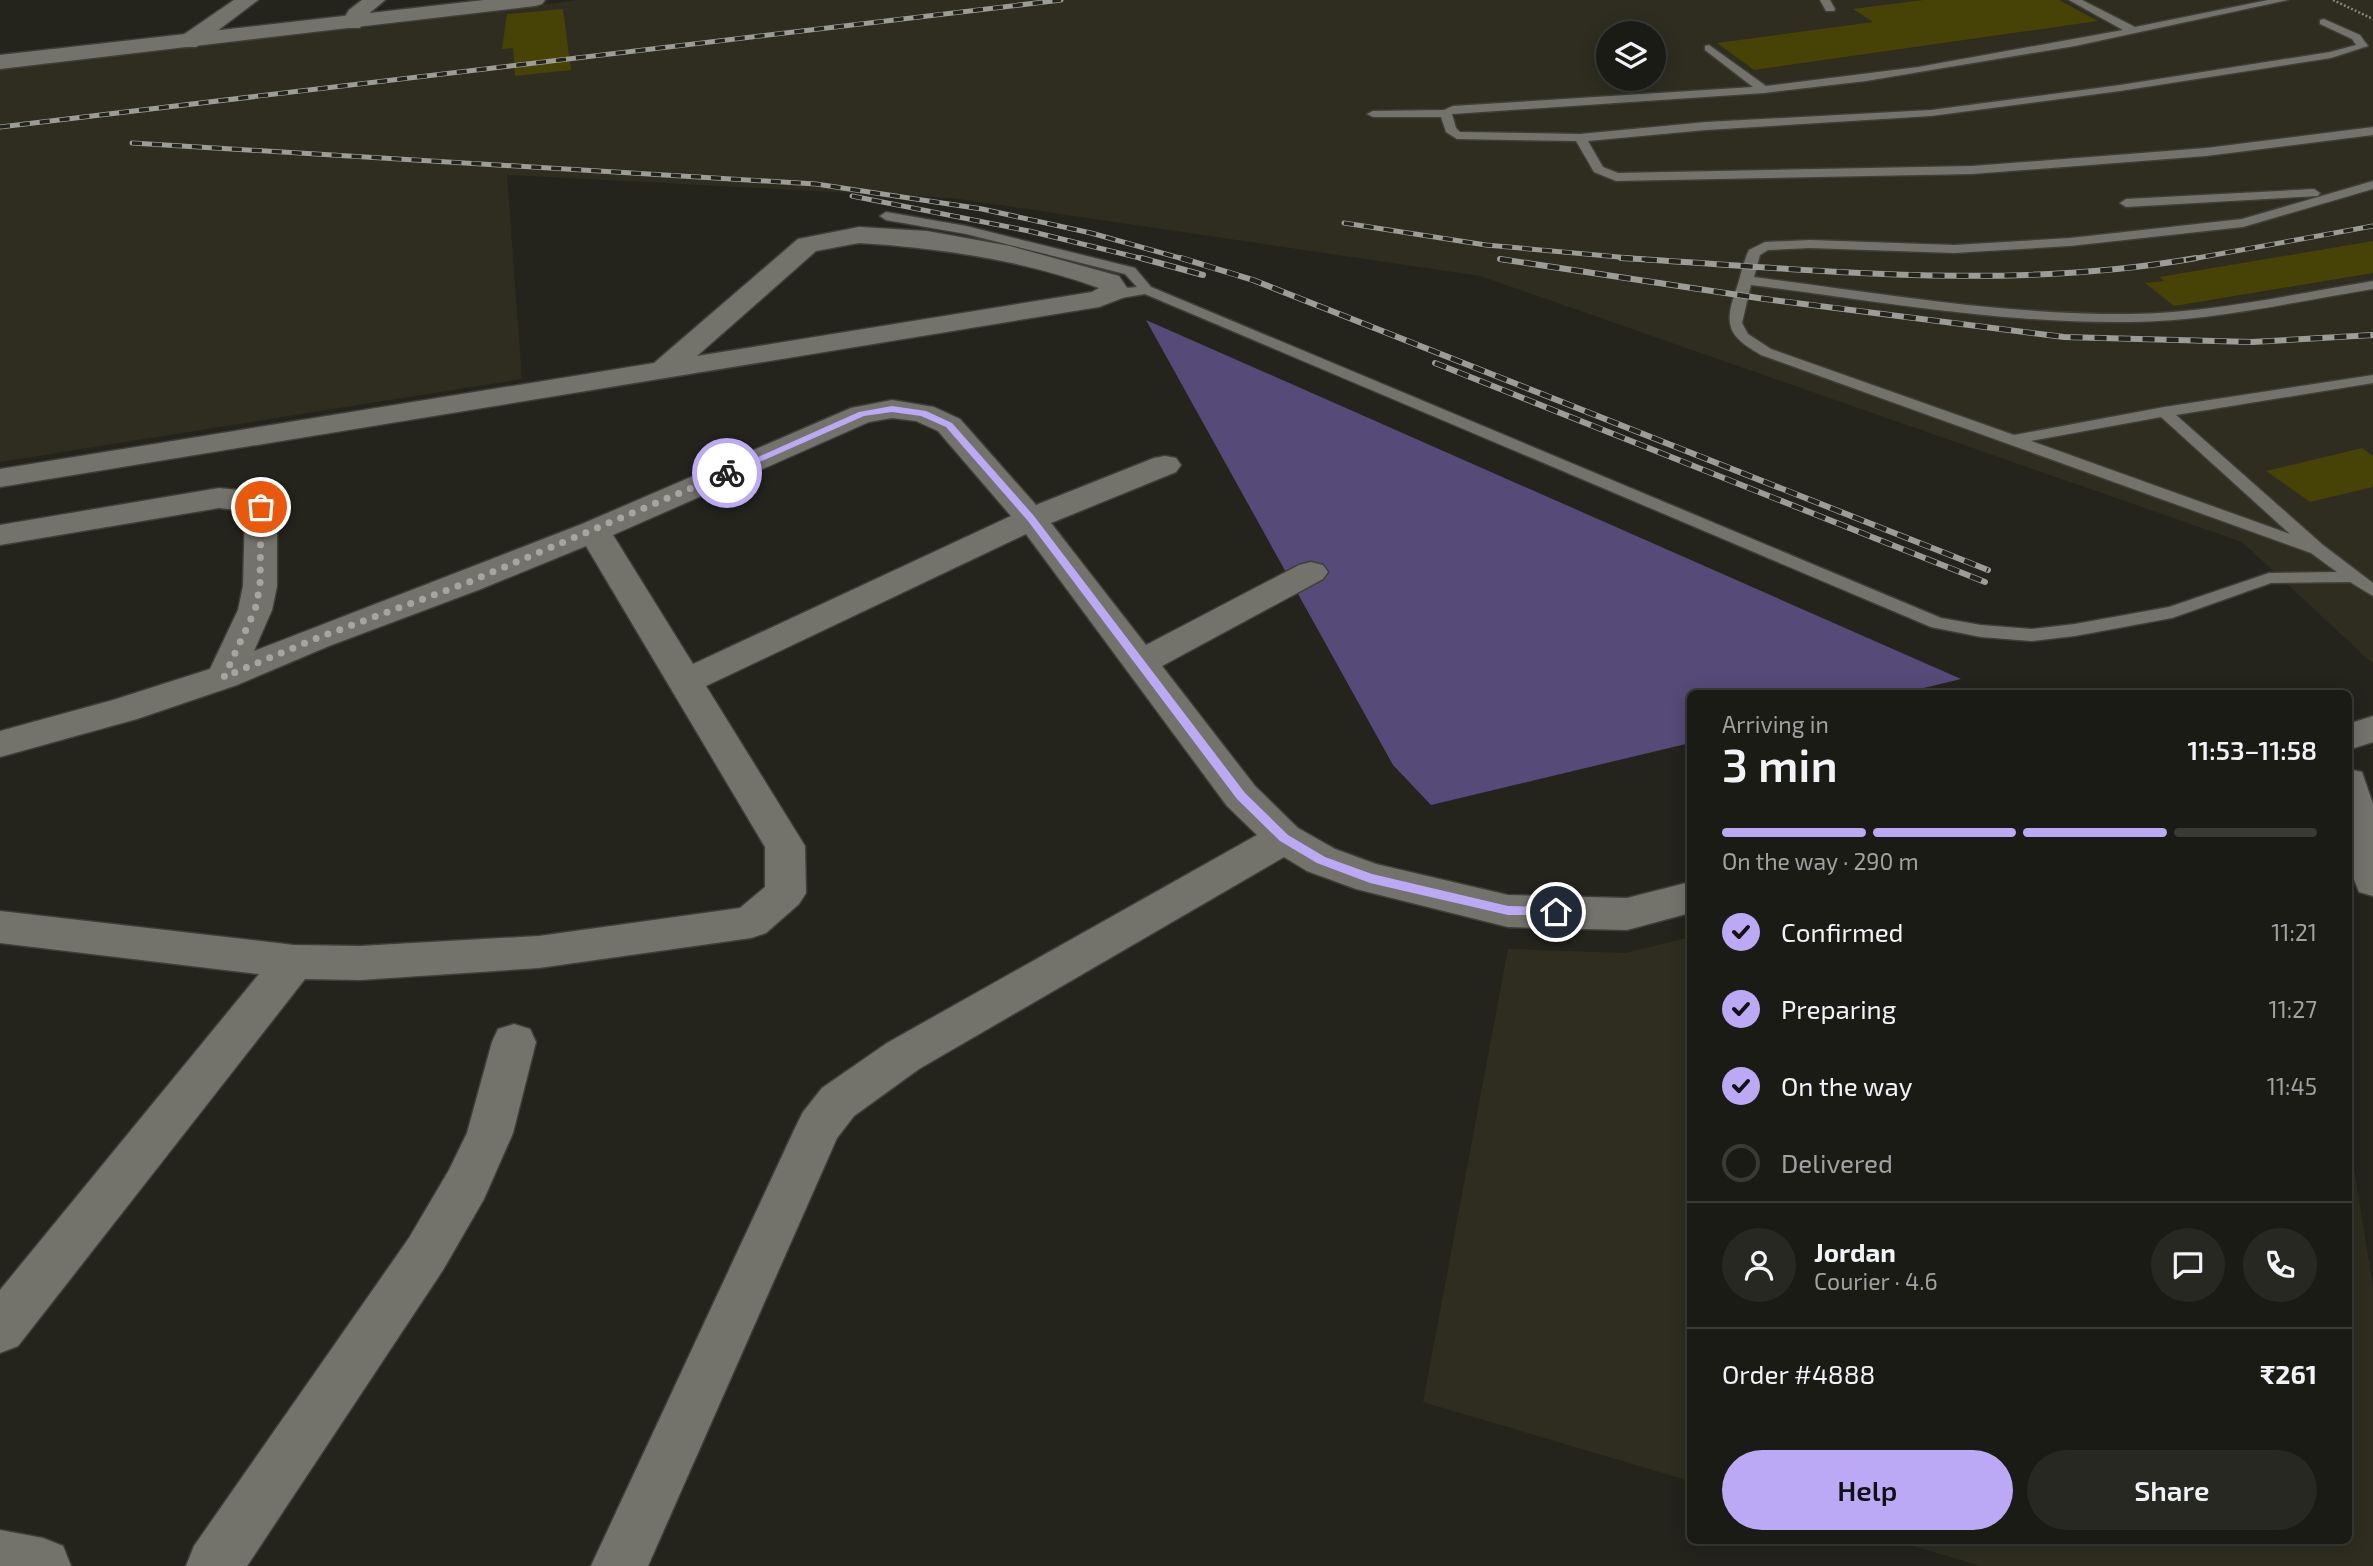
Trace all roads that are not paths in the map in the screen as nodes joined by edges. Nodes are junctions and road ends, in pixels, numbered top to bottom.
1 (248, 0) edge
2 (375, 0) edge
3 (474, 0) edge
4 (535, 0) edge
5 (2074, 0) edge
6 (2283, 0) edge
7 (354, 19) junction
8 (2324, 22) dead end
9 (2132, 30) junction
10 (192, 38) junction
11 (1709, 48) dead end
12 (0, 53) edge
13 (0, 62) edge
14 (1764, 90) junction
15 (1446, 113) junction
16 (1373, 114) dead end
17 (2373, 131) edge
18 (1580, 138) junction
19 (2373, 186) edge
20 (2343, 192) junction
21 (2126, 203) dead end
22 (886, 216) dead end
23 (1746, 280) junction
24 (2373, 285) edge
25 (1146, 290) junction
26 (1115, 291) junction
27 (663, 371) junction
28 (2373, 379) edge
29 (2164, 412) junction
30 (2010, 441) junction
31 (1164, 465) dead end
32 (0, 478) edge
33 (1031, 519) junction
34 (594, 531) junction
35 (0, 535) edge
36 (2317, 549) junction
37 (1311, 572) dead end
38 (2354, 577) junction
39 (2373, 592) edge
40 (1140, 663) junction
41 (224, 677) junction
42 (684, 682) junction
43 (2373, 729) edge
44 (2352, 736) edge
45 (0, 744) edge
46 (2352, 798) edge
47 (1284, 838) junction
48 (2373, 881) edge
49 (1687, 899) edge
50 (0, 927) edge
51 (294, 962) junction
52 (514, 1042) dead end
53 (0, 1329) edge
54 (0, 1558) edge
55 (43, 1566) edge
56 (214, 1566) edge
57 (620, 1566) edge

1 - 10 street
2 - 7 street
3 - 7 street
4 - 7 street
5 - 9 lane
6 - 9 lane
7 - 10 street
8 - 18 lane
9 - 14 lane
10 - 12 street
10 - 13 street
11 - 14 lane
14 - 15 lane
15 - 16 lane
15 - 18 lane
17 - 18 lane
19 - 20 lane
20 - 21 lane
20 - 23 lane
22 - 25 lane
23 - 24 lane
23 - 30 lane
25 - 26 lane
25 - 38 lane
26 - 27 street
26 - 27 street
27 - 32 street
28 - 29 lane
29 - 30 lane
29 - 36 lane
30 - 36 lane
31 - 33 street
33 - 34 street
33 - 40 street
33 - 42 street
34 - 41 street
34 - 42 street
35 - 41 street
36 - 38 lane
37 - 40 street
38 - 39 lane
40 - 47 street
41 - 45 street
42 - 51 street
43 - 44 street
46 - 48 street
47 - 49 street
47 - 57 street
50 - 51 street
51 - 53 street
52 - 56 street
54 - 55 street

